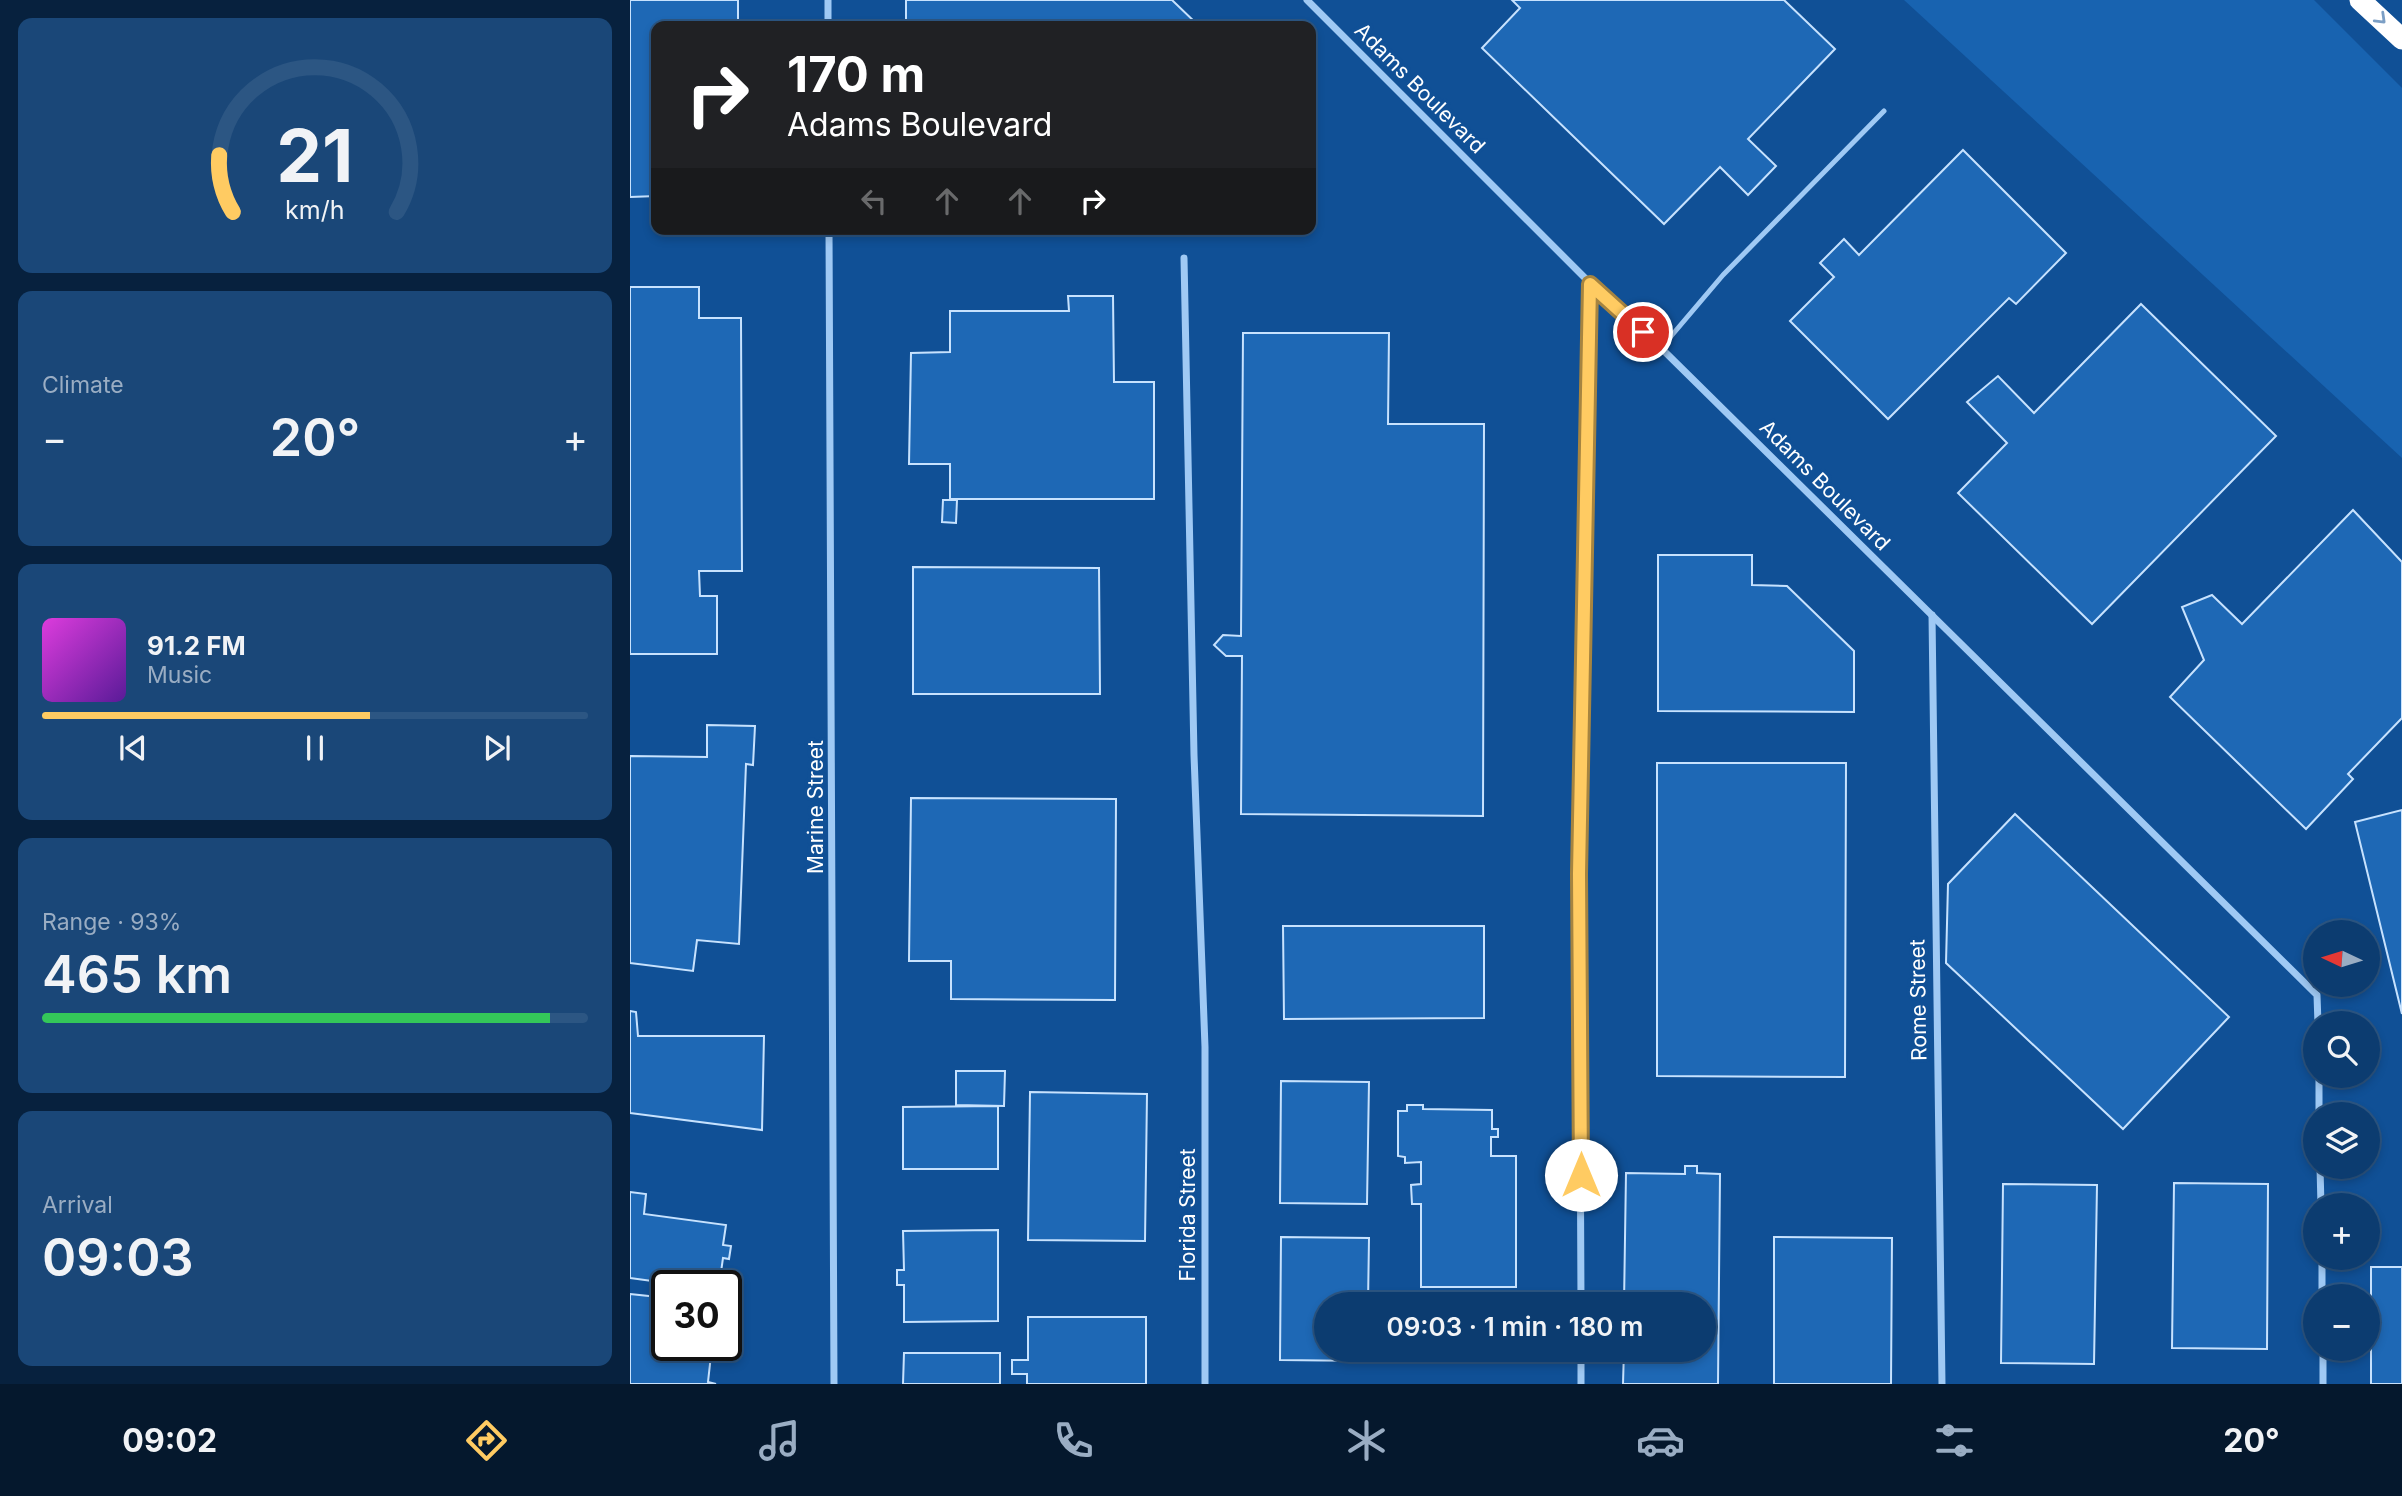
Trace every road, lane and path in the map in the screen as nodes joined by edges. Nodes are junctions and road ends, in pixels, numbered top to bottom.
1 (828, 0) edge
2 (1307, 0) edge
3 (2360, 0) edge
4 (828, 21) edge
5 (2402, 39) edge
6 (1884, 111) dead end
7 (829, 235) edge
8 (1184, 258) dead end
9 (1590, 284) junction
10 (1661, 348) junction
11 (1932, 615) junction
12 (2318, 1011) edge
13 (1581, 1292) edge
14 (2323, 1361) edge
15 (1581, 1362) edge
16 (834, 1384) edge
17 (1205, 1384) edge
18 (1581, 1384) edge
19 (1942, 1384) edge
20 (2323, 1384) edge

1 - 4 street
2 - 9 street, Adams Boulevard
3 -> 5 highway
6 - 10 lane
7 - 16 street, Marine Street
8 - 17 street, Florida Street
9 - 10 street, Adams Boulevard
9 - 13 street
10 - 11 street, Adams Boulevard
11 - 12 street, Adams Boulevard
11 - 19 street, Rome Street
14 - 20 street
15 - 18 street

